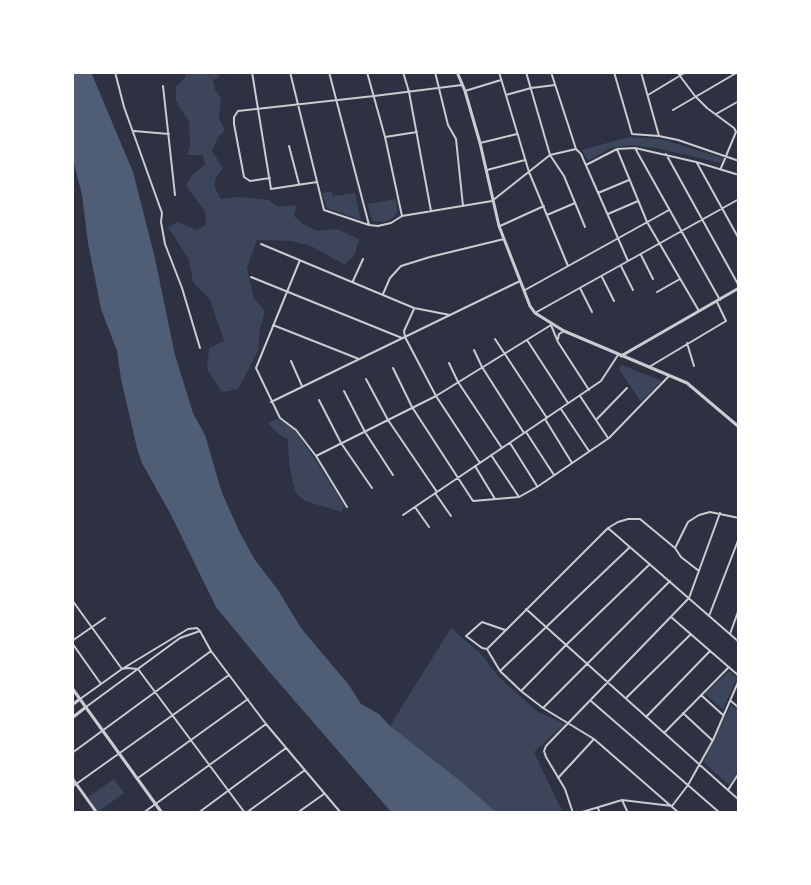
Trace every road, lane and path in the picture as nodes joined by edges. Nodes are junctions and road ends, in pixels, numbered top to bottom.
1 (115, 72) edge
2 (252, 72) edge
3 (290, 72) edge
4 (329, 72) edge
5 (367, 72) edge
6 (403, 72) edge
7 (435, 72) edge
8 (457, 72) edge
9 (499, 72) edge
10 (526, 72) edge
11 (551, 72) edge
12 (614, 72) edge
13 (641, 72) edge
14 (677, 72) edge
15 (686, 72) edge
16 (738, 72) edge
17 (679, 76) junction
18 (501, 80) junction
19 (462, 85) junction
20 (555, 85) junction
21 (163, 86) dead end
22 (440, 88) junction
23 (531, 88) junction
24 (465, 91) junction
25 (409, 92) junction
26 (506, 95) junction
27 (648, 95) junction
28 (374, 96) junction
29 (695, 96) junction
30 (337, 100) junction
31 (739, 101) edge
32 (298, 104) junction
33 (258, 109) junction
34 (673, 110) dead end
35 (716, 114) junction
36 (134, 131) junction
37 (417, 132) junction
38 (738, 132) edge
39 (169, 134) junction
40 (517, 134) junction
41 (659, 136) junction
42 (385, 137) junction
43 (480, 143) junction
44 (289, 146) dead end
45 (634, 148) junction
46 (576, 149) junction
47 (616, 149) junction
48 (666, 154) junction
49 (550, 155) junction
50 (727, 157) junction
51 (525, 160) junction
52 (739, 160) edge
53 (696, 162) junction
54 (585, 165) junction
55 (721, 168) junction
56 (486, 170) junction
57 (529, 172) junction
58 (739, 175) edge
59 (270, 178) junction
60 (629, 180) junction
61 (317, 182) junction
62 (299, 184) junction
63 (598, 193) junction
64 (176, 195) dead end
65 (739, 199) edge
66 (492, 201) junction
67 (638, 201) junction
68 (575, 203) junction
69 (463, 206) junction
70 (544, 206) junction
71 (722, 208) junction
72 (669, 210) junction
73 (431, 211) junction
74 (607, 214) junction
75 (548, 215) junction
76 (402, 216) junction
77 (702, 219) junction
78 (646, 222) junction
79 (369, 225) junction
80 (499, 226) junction
81 (585, 227) dead end
82 (681, 231) junction
83 (618, 238) junction
84 (504, 239) junction
85 (739, 239) edge
86 (261, 244) dead end
87 (658, 244) junction
88 (641, 254) junction
89 (363, 259) dead end
90 (300, 260) junction
91 (628, 261) junction
92 (621, 265) junction
93 (568, 266) junction
94 (251, 276) dead end
95 (601, 276) junction
96 (653, 279) dead end
97 (680, 279) junction
98 (352, 281) junction
99 (520, 281) junction
100 (580, 288) junction
101 (739, 289) edge
102 (524, 290) junction
103 (633, 290) dead end
104 (287, 291) junction
105 (657, 292) dead end
106 (383, 294) junction
107 (718, 300) junction
108 (614, 302) dead end
109 (414, 308) junction
110 (699, 311) junction
111 (592, 312) dead end
112 (535, 314) junction
113 (450, 315) junction
114 (273, 325) junction
115 (552, 325) junction
116 (564, 331) junction
117 (403, 338) junction
118 (495, 339) dead end
119 (527, 340) junction
120 (558, 342) junction
121 (687, 343) junction
122 (200, 348) dead end
123 (474, 350) dead end
124 (505, 354) junction
125 (619, 355) junction
126 (359, 359) junction
127 (658, 360) junction
128 (291, 361) dead end
129 (449, 363) dead end
130 (694, 366) dead end
131 (482, 367) junction
132 (649, 367) junction
133 (393, 368) dead end
134 (656, 370) junction
135 (670, 375) junction
136 (366, 379) dead end
137 (458, 382) junction
138 (302, 386) junction
139 (627, 388) dead end
140 (589, 390) junction
141 (344, 391) dead end
142 (436, 396) junction
143 (579, 396) junction
144 (319, 400) dead end
145 (271, 402) junction
146 (568, 403) junction
147 (412, 407) junction
148 (561, 409) junction
149 (546, 419) junction
150 (388, 420) junction
151 (596, 420) junction
152 (739, 427) edge
153 (365, 432) junction
154 (525, 432) junction
155 (609, 438) junction
156 (341, 443) junction
157 (510, 443) junction
158 (502, 448) junction
159 (589, 451) junction
160 (491, 455) junction
161 (316, 456) junction
162 (480, 463) junction
163 (572, 463) junction
164 (475, 466) junction
165 (393, 475) dead end
166 (554, 475) junction
167 (458, 478) junction
168 (537, 487) junction
169 (372, 488) dead end
170 (436, 492) junction
171 (519, 497) junction
172 (495, 499) junction
173 (347, 507) dead end
174 (415, 507) junction
175 (720, 513) junction
176 (403, 514) dead end
177 (451, 516) dead end
178 (739, 518) edge
179 (429, 527) dead end
180 (608, 528) junction
181 (739, 538) edge
182 (630, 547) junction
183 (675, 548) junction
184 (650, 564) junction
185 (699, 572) junction
186 (670, 581) junction
187 (689, 598) junction
188 (72, 600) edge
189 (526, 609) junction
190 (739, 609) edge
191 (709, 616) junction
192 (671, 617) junction
193 (105, 618) dead end
194 (92, 627) junction
195 (546, 627) junction
196 (505, 630) junction
197 (200, 631) junction
198 (691, 634) junction
199 (730, 634) junction
200 (72, 642) edge
201 (739, 642) edge
202 (566, 645) junction
203 (487, 649) junction
204 (211, 651) junction
205 (710, 651) junction
206 (586, 663) junction
207 (729, 667) junction
208 (122, 669) junction
209 (138, 669) junction
210 (500, 671) junction
211 (229, 675) junction
212 (739, 678) edge
213 (608, 683) junction
214 (101, 684) junction
215 (72, 688) edge
216 (521, 691) junction
217 (155, 692) junction
218 (701, 695) junction
219 (626, 698) junction
220 (80, 699) junction
221 (248, 699) junction
222 (591, 700) junction
223 (731, 701) junction
224 (72, 705) edge
225 (86, 707) junction
226 (543, 708) junction
227 (739, 708) edge
228 (683, 713) junction
229 (172, 715) junction
230 (724, 716) junction
231 (646, 717) junction
232 (72, 718) edge
233 (570, 723) junction
234 (266, 724) junction
235 (103, 730) junction
236 (664, 733) junction
237 (594, 739) junction
238 (191, 740) junction
239 (712, 740) junction
240 (286, 748) junction
241 (72, 753) edge
242 (119, 753) junction
243 (699, 764) junction
244 (209, 765) junction
245 (305, 770) junction
246 (739, 773) edge
247 (72, 778) edge
248 (558, 778) junction
249 (138, 779) junction
250 (76, 784) junction
251 (688, 785) junction
252 (72, 787) edge
253 (729, 790) junction
254 (228, 791) junction
255 (324, 794) junction
256 (622, 800) junction
257 (739, 800) edge
258 (156, 804) junction
259 (672, 806) junction
260 (598, 808) junction
261 (97, 813) edge
262 (143, 813) edge
263 (162, 813) edge
264 (198, 813) edge
265 (246, 813) edge
266 (297, 813) edge
267 (341, 813) edge
268 (573, 813) edge
269 (579, 813) edge
270 (600, 813) edge
271 (628, 813) edge
272 (679, 813) edge
273 (720, 813) edge

1 - 36 street
2 - 33 street
3 - 32 street
4 - 30 street
5 - 28 street
6 - 25 street
7 - 22 street
8 - 19 street
9 - 18 street
10 - 23 street
11 - 20 street
12 - 41 street
13 - 27 street
14 - 17 street
15 - 17 street
16 - 29 street
17 - 27 street
17 - 29 street
18 - 24 street
18 - 26 street
19 - 22 street
19 - 24 street
20 - 23 street
20 - 46 street
21 - 39 street
22 - 25 street
22 - 69 street
23 - 26 street
23 - 49 street
24 - 43 street
25 - 28 street
25 - 37 street
26 - 40 street
27 - 41 street
28 - 30 street
28 - 42 street
29 - 34 street
29 - 35 street
30 - 32 street
30 - 79 street
31 - 35 street
32 - 33 street
32 - 61 street
33 - 59 street
33 - 59 street
35 - 38 street
36 - 39 street
36 - 122 street
37 - 42 street
37 - 73 street
38 - 50 street
39 - 64 street
40 - 43 street
40 - 51 street
41 - 50 street
42 - 76 street
43 - 56 street
44 - 62 street
45 - 47 street
45 - 48 street
45 - 72 street
46 - 49 street
46 - 54 street
47 - 54 street
47 - 60 street
48 - 53 street
48 - 77 street
49 - 57 street
49 - 68 street
50 - 52 street
50 - 55 street
51 - 56 street
51 - 57 street
53 - 55 street
53 - 71 street
54 - 63 street
55 - 58 street
56 - 66 street
57 - 66 street
57 - 70 street
59 - 62 street
60 - 63 street
60 - 67 street
61 - 62 street
61 - 79 street
63 - 74 street
65 - 71 street
66 - 69 street
66 - 80 street
67 - 74 street
67 - 78 street
68 - 75 street
68 - 81 street
69 - 73 street
70 - 75 street
70 - 80 street
71 - 77 street
71 - 85 street
72 - 78 street
72 - 82 street
73 - 76 street
74 - 83 street
75 - 93 street
76 - 79 street
77 - 82 street
77 - 101 street
78 - 83 street
78 - 87 street
80 - 84 street
82 - 87 street
82 - 107 street
83 - 91 street
83 - 93 street
84 - 99 street
84 - 106 street
86 - 90 street
87 - 88 street
87 - 97 street
88 - 91 street
88 - 96 street
89 - 98 street
90 - 98 street
90 - 104 street
91 - 92 street
92 - 95 street
92 - 103 street
93 - 102 street
94 - 104 street
95 - 100 street
95 - 108 street
97 - 105 street
97 - 110 street
98 - 106 street
99 - 102 street
99 - 113 street
100 - 111 street
100 - 112 street
101 - 107 street
102 - 112 street
104 - 114 street
104 - 117 street
106 - 109 street
107 - 110 street
107 - 121 street
109 - 113 street
109 - 117 street
110 - 125 street
112 - 115 street
113 - 117 street
114 - 126 street
114 - 145 street
115 - 116 street
115 - 119 street
115 - 120 street
116 - 120 street
116 - 125 street
117 - 126 street
117 - 142 street
118 - 124 street
119 - 124 street
119 - 146 street
120 - 140 street
121 - 127 street
121 - 130 street
123 - 131 street
124 - 131 street
124 - 149 street
125 - 132 street
125 - 140 street
126 - 138 street
127 - 132 street
127 - 134 street
128 - 138 street
129 - 137 street
131 - 137 street
131 - 154 street
132 - 134 street
133 - 147 street
134 - 135 street
135 - 152 street
135 - 155 street
136 - 150 street
137 - 142 street
137 - 158 street
138 - 145 street
139 - 151 street
140 - 143 street
141 - 153 street
142 - 147 street
142 - 162 street
143 - 146 street
143 - 151 street
144 - 156 street
145 - 161 street
146 - 148 street
147 - 150 street
147 - 167 street
148 - 149 street
148 - 159 street
149 - 154 street
149 - 163 street
150 - 153 street
150 - 170 street
151 - 155 street
153 - 156 street
153 - 165 street
154 - 157 street
154 - 166 street
155 - 159 street
156 - 161 street
156 - 169 street
157 - 158 street
157 - 168 street
158 - 160 street
159 - 163 street
160 - 162 street
160 - 171 street
161 - 173 street
162 - 164 street
163 - 166 street
164 - 167 street
164 - 172 street
166 - 168 street
167 - 170 street
167 - 172 street
168 - 171 street
170 - 174 street
170 - 177 street
171 - 172 street
174 - 176 street
174 - 179 street
175 - 178 street
175 - 183 street
175 - 185 street
180 - 182 street
180 - 183 street
180 - 189 street
181 - 191 street
182 - 184 street
182 - 195 street
183 - 185 street
184 - 186 street
184 - 202 street
185 - 187 street
186 - 187 street
186 - 206 street
187 - 191 street
187 - 192 street
188 - 194 street
189 - 195 street
189 - 196 street
190 - 199 street
191 - 199 street
192 - 198 street
192 - 213 street
193 - 194 street
194 - 200 street
194 - 208 street
195 - 202 street
195 - 210 street
196 - 203 street
196 - 203 street
197 - 204 street
197 - 208 street
197 - 209 street
198 - 205 street
198 - 219 street
199 - 201 street
200 - 214 street
202 - 206 street
202 - 216 street
203 - 210 street
204 - 211 street
204 - 217 street
205 - 207 street
205 - 231 street
206 - 213 street
206 - 226 street
207 - 212 street
207 - 218 street
208 - 209 street
208 - 214 street
209 - 217 street
209 - 225 street
210 - 216 street
211 - 221 street
211 - 229 street
212 - 223 street
213 - 219 street
213 - 222 street
214 - 220 street
215 - 220 street
216 - 226 street
217 - 229 street
217 - 235 street
218 - 228 street
218 - 230 street
219 - 231 street
220 - 224 street
220 - 225 street
221 - 234 street
221 - 238 street
222 - 233 street
222 - 251 street
223 - 227 street
223 - 230 street
225 - 232 street
225 - 235 street
226 - 233 street
228 - 236 street
228 - 239 street
229 - 238 street
229 - 242 street
230 - 239 street
231 - 236 street
233 - 237 street
233 - 248 street
234 - 240 street
234 - 244 street
235 - 241 street
235 - 242 street
236 - 243 street
237 - 248 street
237 - 259 street
238 - 244 street
238 - 249 street
239 - 243 street
240 - 245 street
240 - 254 street
242 - 249 street
242 - 250 street
243 - 251 street
243 - 253 street
244 - 254 street
244 - 258 street
245 - 255 street
245 - 265 street
246 - 253 street
247 - 250 street
248 - 268 street
249 - 258 street
250 - 252 street
250 - 261 street
251 - 259 street
251 - 273 street
253 - 257 street
254 - 264 street
254 - 265 street
255 - 266 street
255 - 267 street
256 - 259 street
256 - 260 street
256 - 271 street
258 - 262 street
258 - 263 street
259 - 272 street
260 - 269 street
260 - 270 street

